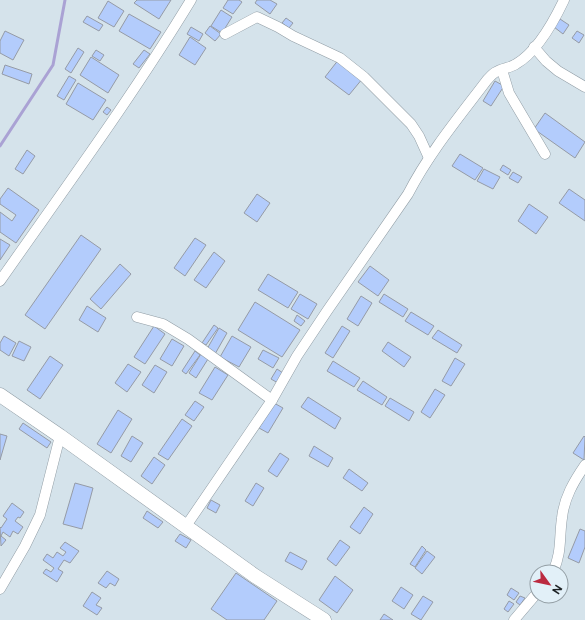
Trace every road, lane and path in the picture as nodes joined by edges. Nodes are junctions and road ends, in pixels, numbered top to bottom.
1 (191, 0) edge
2 (564, 0) edge
3 (224, 34) dead end
4 (534, 48) junction
5 (502, 70) junction
6 (585, 87) edge
7 (545, 154) dead end
8 (429, 158) junction
9 (0, 281) edge
10 (137, 317) dead end
11 (0, 395) edge
12 (272, 400) junction
13 (60, 436) junction
14 (585, 465) edge
15 (186, 526) junction
16 (556, 564) edge
17 (0, 589) edge
18 (529, 602) edge
19 (324, 620) edge
20 (514, 620) edge

1 - 9 street
2 - 4 street
3 - 8 street
4 - 5 street
4 - 6 street
5 - 7 street
5 - 8 street
8 - 12 street
10 - 12 street
11 - 13 street
12 - 15 street
13 - 15 street
13 - 17 street
14 - 16 street
15 - 19 street
18 - 20 street

